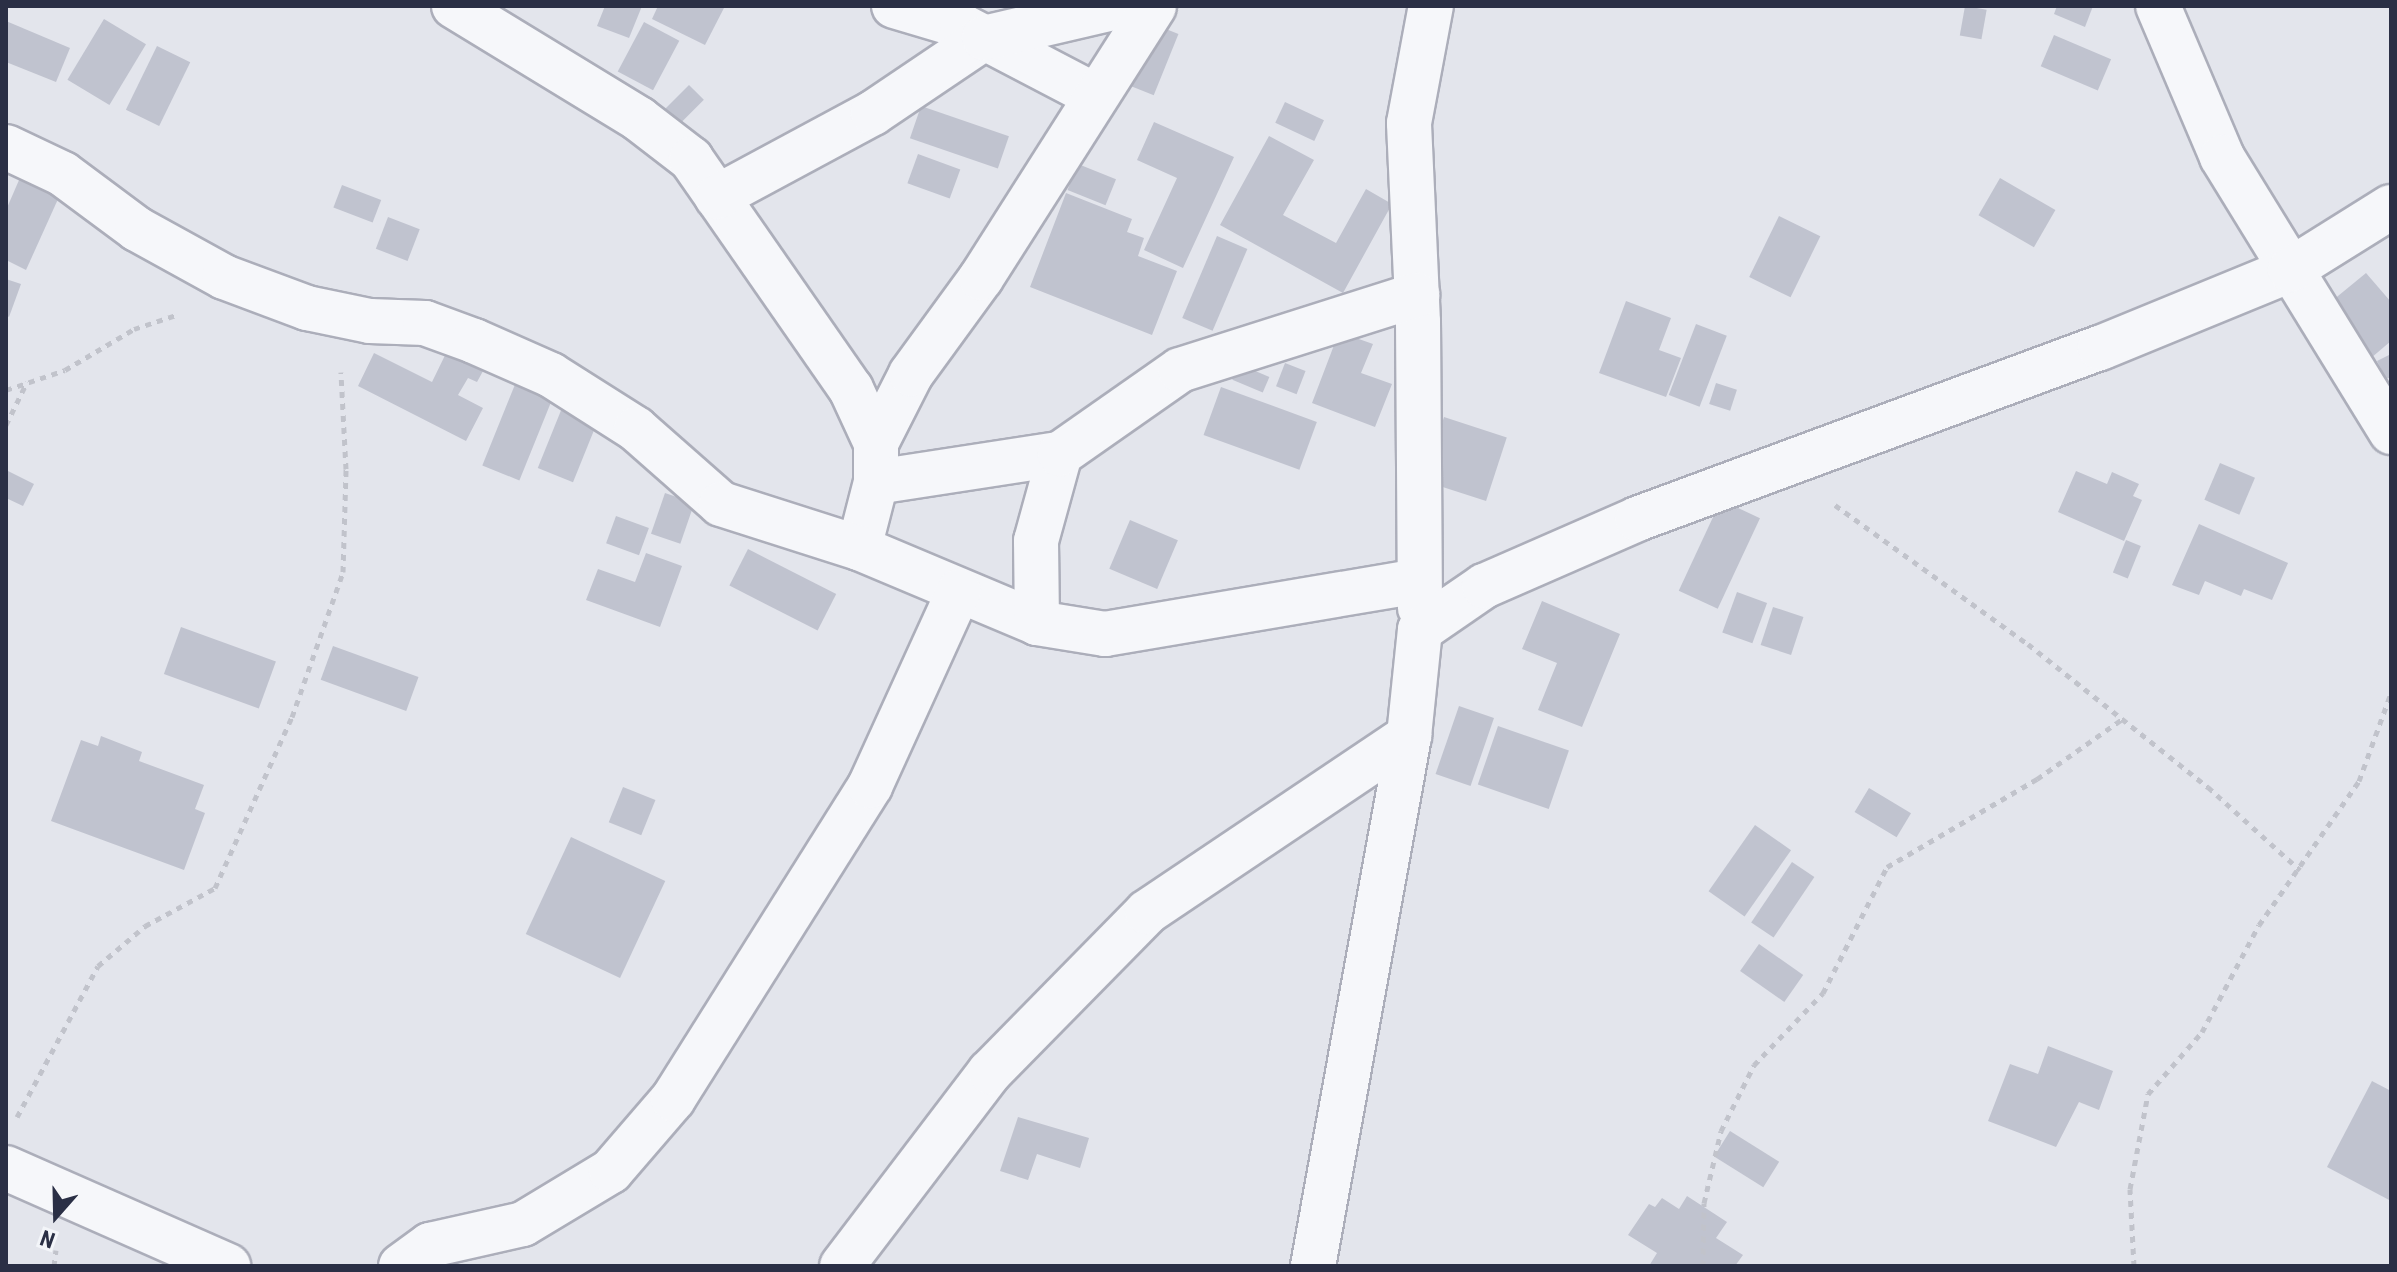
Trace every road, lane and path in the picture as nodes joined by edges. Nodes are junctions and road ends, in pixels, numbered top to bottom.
1 (454, 6) edge
2 (894, 6) edge
3 (1121, 6) edge
4 (1154, 6) edge
5 (1431, 6) edge
6 (2158, 6) edge
7 (984, 38) junction
8 (1094, 95) junction
9 (6, 147) edge
10 (717, 197) junction
11 (2391, 207) edge
12 (2290, 270) junction
13 (252, 287) junction
14 (1417, 295) junction
15 (337, 315) junction
16 (27, 381) junction
17 (6, 390) edge
18 (6, 425) edge
19 (2391, 432) edge
20 (1060, 454) junction
21 (876, 462) junction
22 (1780, 465) junction
23 (859, 548) junction
24 (1419, 581) junction
25 (959, 591) junction
26 (1037, 623) junction
27 (1420, 630) junction
28 (2391, 693) edge
29 (2121, 720) junction
30 (1409, 736) junction
31 (2300, 870) junction
32 (13, 1125) dead end
33 (6, 1168) edge
34 (228, 1266) edge
35 (401, 1266) edge
36 (842, 1266) edge
37 (1313, 1266) edge
38 (1703, 1266) edge
39 (2134, 1266) edge

1 - 10 street
2 - 7 street
3 - 7 street
4 - 8 street
5 - 14 street
6 - 12 street
7 - 8 street
7 - 10 street
8 - 21 street
9 - 13 street
10 - 21 street
11 - 12 street
12 - 19 street
12 - 22 street
13 - 15 street
13 - 16 path
14 - 20 street
14 - 24 street
15 - 23 street
15 - 32 path
16 - 17 path
16 - 18 path
20 - 21 street
20 - 26 street
21 - 23 street
22 - 27 street
22 - 29 path
23 - 25 street
24 - 26 street
24 - 27 street
25 - 26 street
25 - 35 street
27 - 30 street
28 - 31 path
29 - 31 path
29 - 38 path
30 - 36 street
30 - 37 street
31 - 39 path
33 - 34 street

